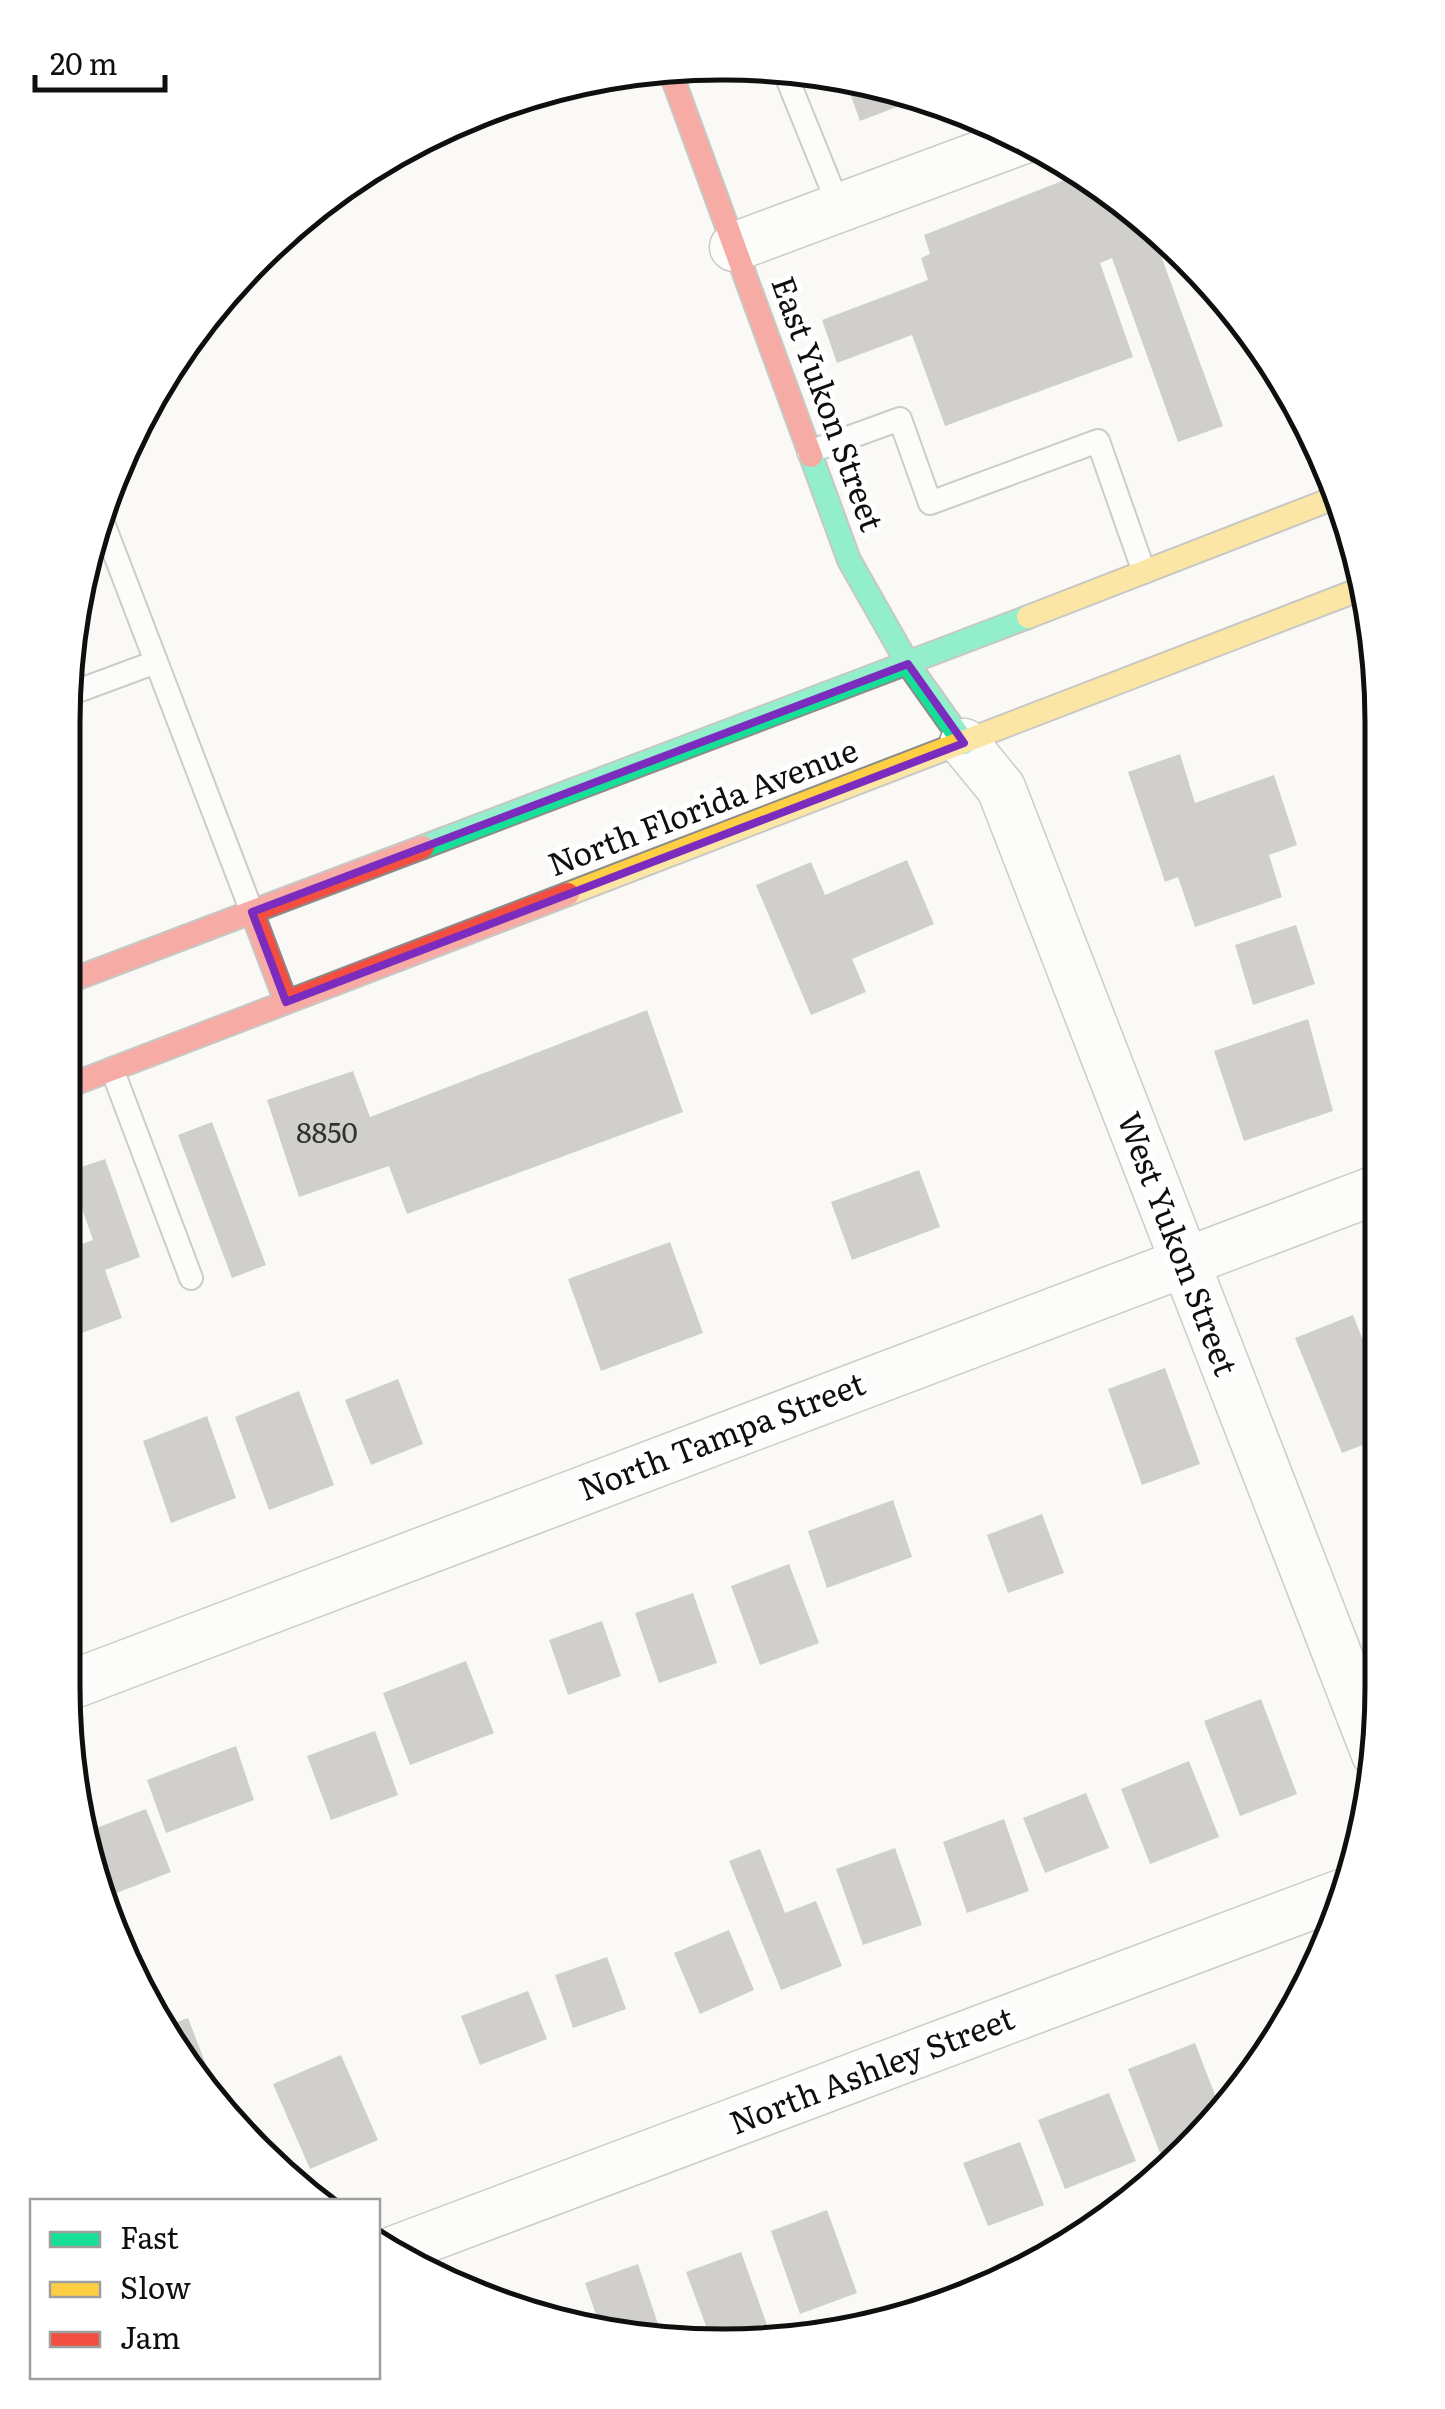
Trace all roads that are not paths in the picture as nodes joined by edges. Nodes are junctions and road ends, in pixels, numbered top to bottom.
1 (674, 82) edge
2 (789, 83) edge
3 (1006, 146) edge
4 (840, 209) junction
5 (734, 246) junction
6 (809, 452) junction
7 (1325, 501) edge
8 (108, 536) edge
9 (1144, 572) junction
10 (1352, 592) edge
11 (156, 662) junction
12 (908, 664) junction
13 (81, 690) edge
14 (964, 742) junction
15 (252, 912) junction
16 (80, 977) edge
17 (286, 1002) junction
18 (112, 1069) junction
19 (80, 1081) edge
20 (1365, 1194) edge
21 (1184, 1261) junction
22 (191, 1278) dead end
23 (80, 1682) edge
24 (1364, 1724) edge
25 (1329, 1899) edge
26 (407, 2246) edge

1 - 5 main road, East Yukon Street
2 - 4 lane
3 - 4 street
4 - 5 street
5 - 6 main road, East Yukon Street
6 - 9 lane
6 - 12 main road, East Yukon Street
7 - 9 main road, North Florida Avenue
8 - 11 lane
9 - 12 main road, North Florida Avenue
10 - 14 main road, North Florida Avenue
11 - 13 lane
11 - 15 lane
12 - 14 main road, East Yukon Street
12 - 15 main road, North Florida Avenue
14 - 17 main road, North Florida Avenue
14 - 21 street, West Yukon Street
15 - 16 main road, North Florida Avenue
15 - 17 main road
17 - 18 main road, North Florida Avenue
18 - 19 main road, North Florida Avenue
18 - 22 lane
20 - 21 street, North Tampa Street
21 - 23 street, North Tampa Street
21 - 24 street, West Yukon Street
25 - 26 street, North Ashley Street

